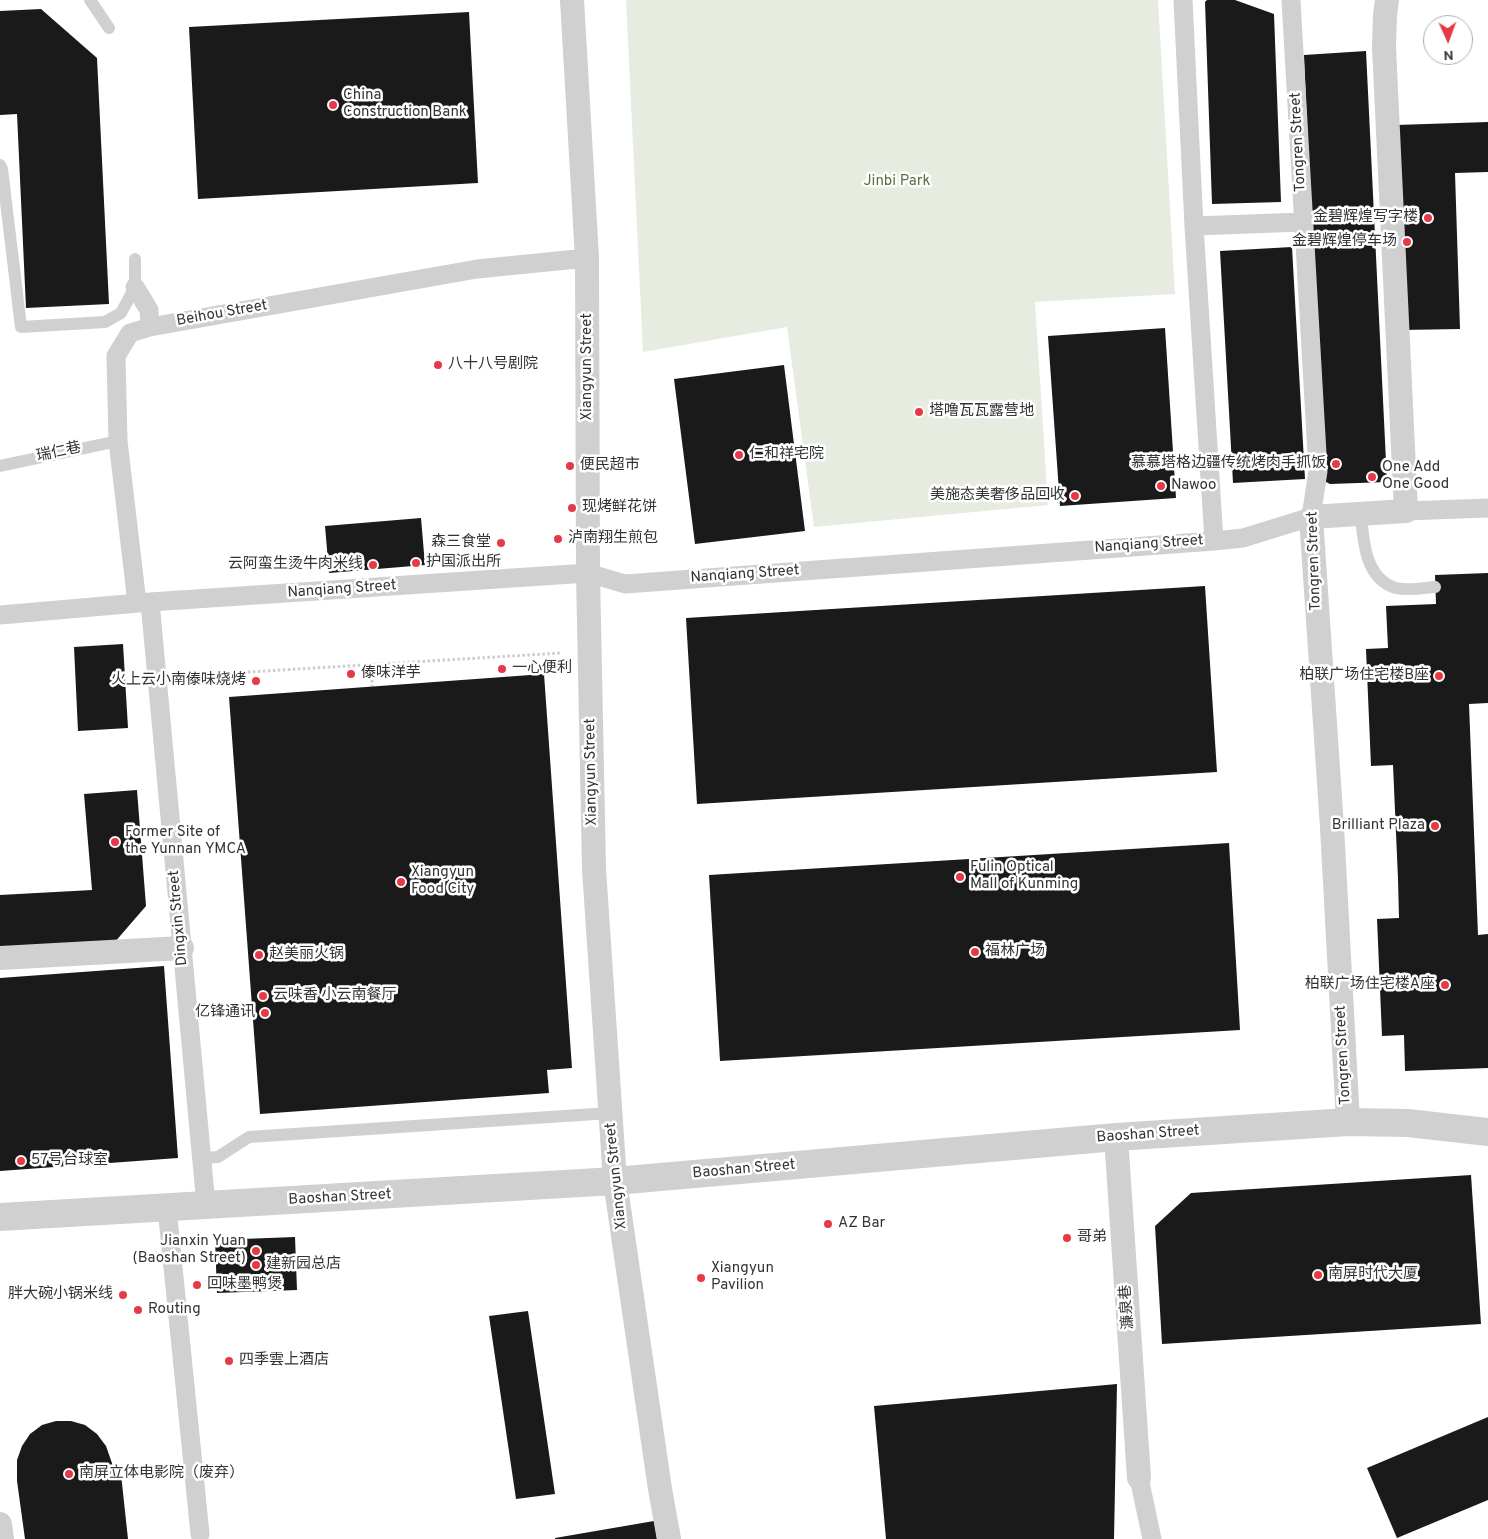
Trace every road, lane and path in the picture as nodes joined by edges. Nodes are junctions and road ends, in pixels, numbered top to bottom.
1 (90, 0) edge
2 (572, 0) edge
3 (1182, 0) edge
4 (1291, 0) edge
5 (1388, 0) edge
6 (109, 28) dead end
7 (0, 166) edge
8 (1303, 222) junction
9 (1194, 226) junction
10 (135, 258) dead end
11 (588, 258) junction
12 (135, 288) junction
13 (150, 327) junction
14 (118, 441) junction
15 (0, 466) edge
16 (1488, 508) edge
17 (1406, 511) junction
18 (1361, 514) junction
19 (1311, 517) junction
20 (1214, 540) junction
21 (588, 574) junction
22 (1435, 588) dead end
23 (143, 602) junction
24 (0, 615) edge
25 (589, 652) junction
26 (372, 675) dead end
27 (157, 678) junction
28 (372, 686) dead end
29 (182, 948) junction
30 (0, 958) edge
31 (610, 1113) junction
32 (1348, 1122) junction
33 (1488, 1132) edge
34 (1116, 1136) junction
35 (202, 1158) junction
36 (615, 1181) junction
37 (206, 1205) junction
38 (168, 1208) junction
39 (0, 1217) edge
40 (1139, 1478) joint
41 (0, 1524) edge
42 (200, 1534) dead end
43 (2, 1539) edge
44 (669, 1539) edge
45 (1152, 1539) edge

1 - 6 lane
2 - 11 street, Xiangyun Street
3 - 9 street
4 - 8 street, Tongren Street
5 - 17 street
7 - 12 lane
8 - 9 street
8 - 19 street, Tongren Street
9 - 20 street
10 - 12 lane
11 - 13 street, Beihou Street
11 - 21 street, Xiangyun Street
12 - 13 street
13 - 14 street, Beihou Street
14 - 15 lane, 瑞仁巷
14 - 23 street, Beihou Street
16 - 17 street, Nanqiang Street
17 - 18 street, Nanqiang Street
18 - 19 street, Nanqiang Street
18 - 22 lane
19 - 20 street, Nanqiang Street
19 - 32 street, Tongren Street
20 - 21 street, Nanqiang Street
21 - 23 street, Nanqiang Street
21 - 25 street, Xiangyun Street
23 - 24 street, Nanqiang Street
23 - 27 street, Dingxin Street
25 - 27 path
25 - 31 street, Xiangyun Street
26 - 28 path
27 - 29 street, Dingxin Street
29 - 30 street
29 - 35 street, Dingxin Street
31 - 35 lane
31 - 36 street, Xiangyun Street
32 - 33 street, Baoshan Street
32 - 34 street, Baoshan Street
34 - 36 street, Baoshan Street
34 - 40 street, 濂泉巷
35 - 37 street, Dingxin Street
36 - 37 street, Baoshan Street
36 - 44 street, Xiangyun Street
37 - 38 street, Baoshan Street
38 - 39 street, Baoshan Street
38 - 42 street
40 - 45 street
41 - 43 street

